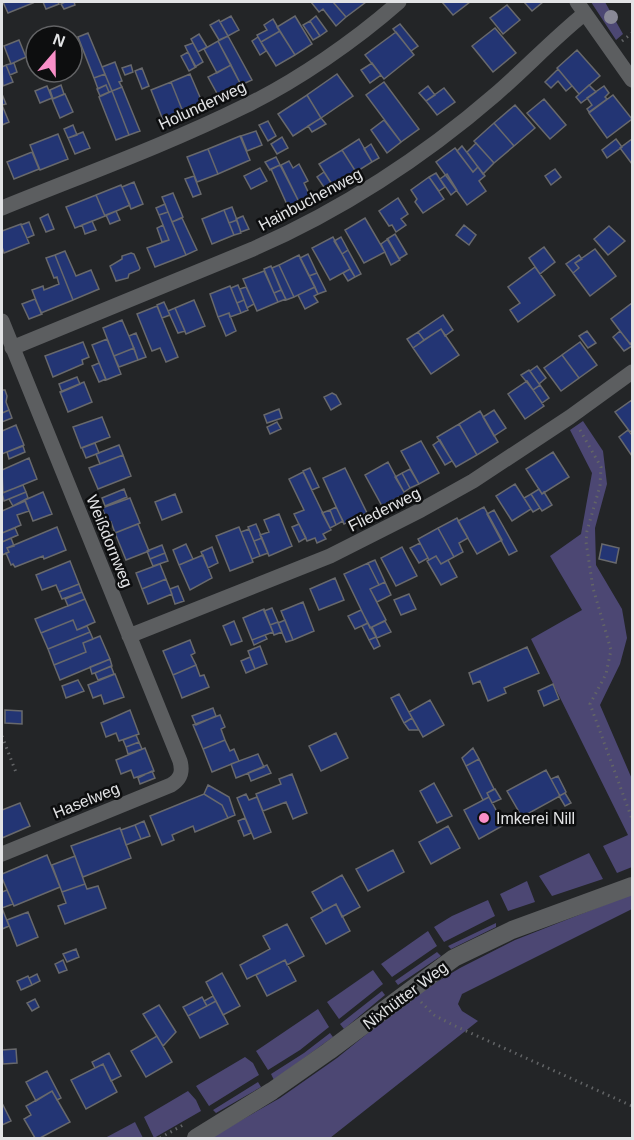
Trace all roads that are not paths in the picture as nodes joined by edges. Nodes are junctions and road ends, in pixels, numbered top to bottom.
1 (399, 2) edge
2 (581, 8) edge
3 (633, 80) edge
4 (2, 208) edge
5 (2, 321) edge
6 (12, 348) junction
7 (633, 372) edge
8 (129, 636) junction
9 (181, 776) joint
10 (2, 854) edge
11 (633, 886) edge
12 (196, 1138) edge

1 - 4 street, Holunderweg
2 - 3 street
2 - 6 street, Hainbuchenweg
5 - 6 street, Weißdornweg
6 - 8 street, Weißdornweg
7 - 8 street, Fliederweg
8 - 9 street, Weißdornweg
9 - 10 street, Haselweg
11 - 12 main road, Nixhütter Weg

